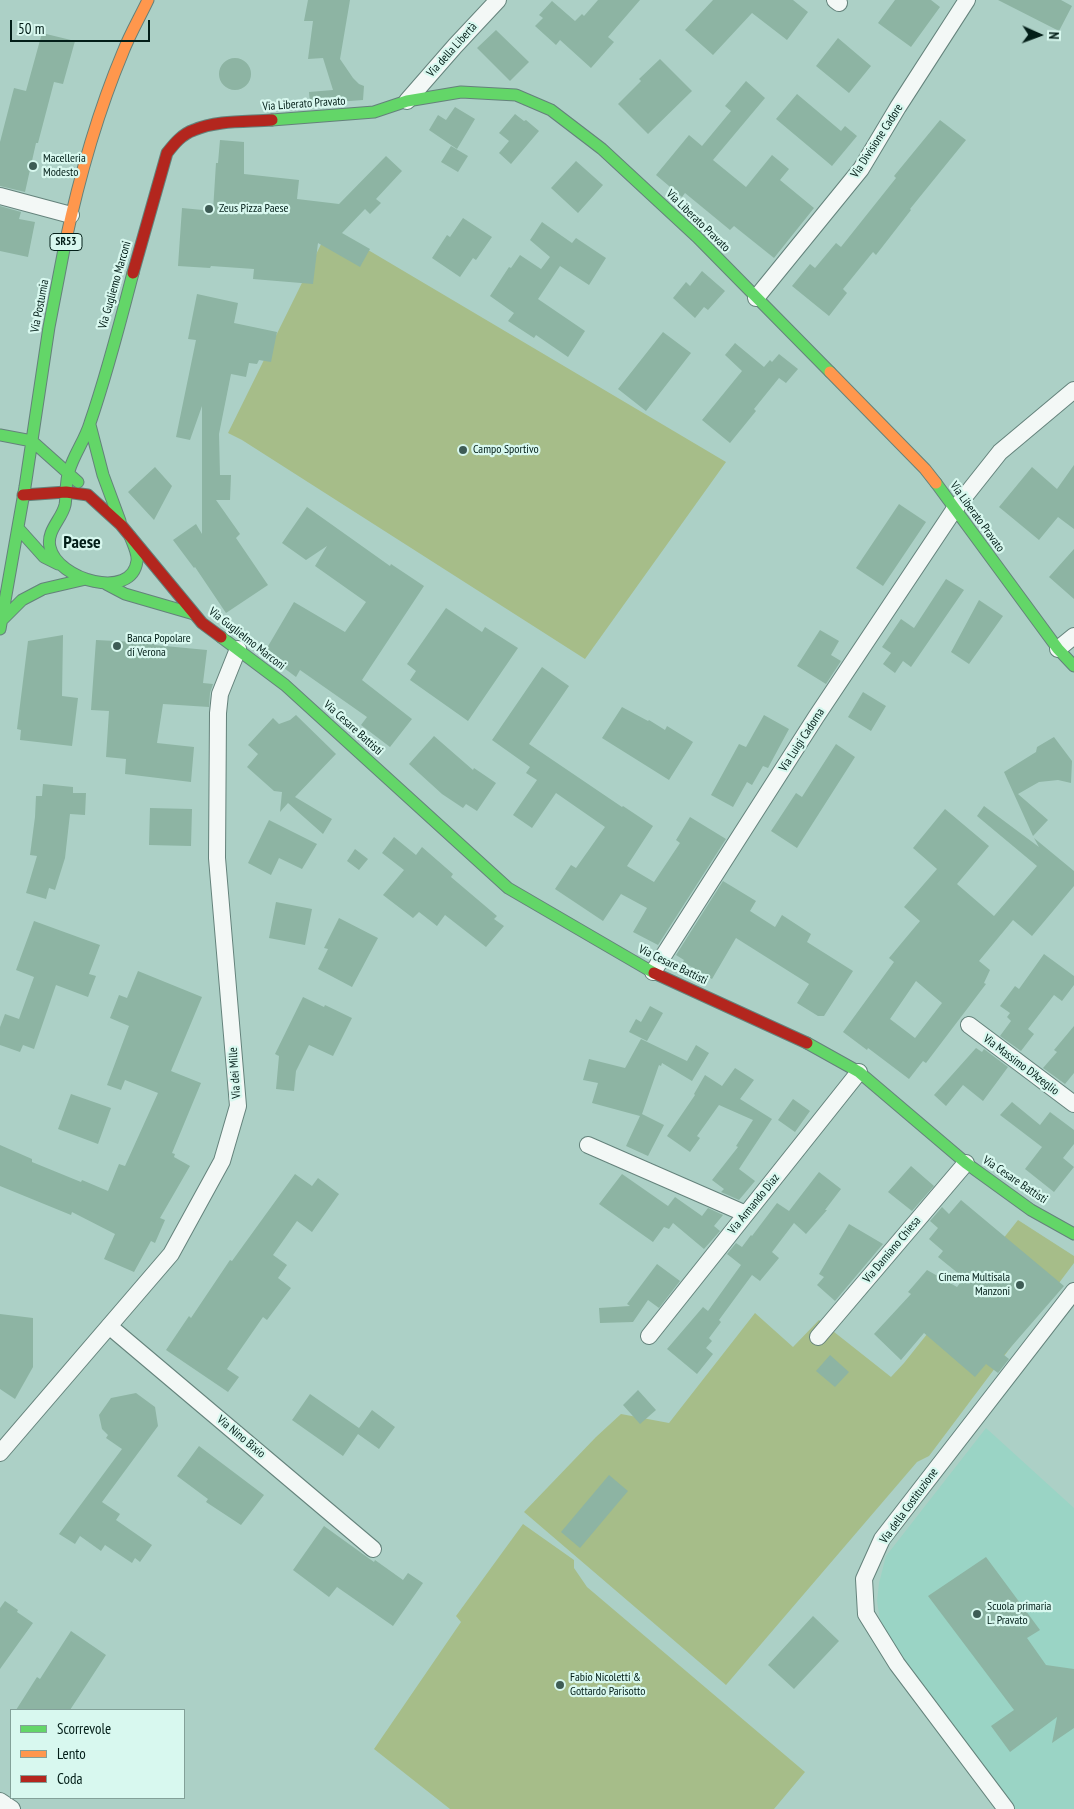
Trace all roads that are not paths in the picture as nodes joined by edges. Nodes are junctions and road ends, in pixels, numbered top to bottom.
1 (148, 0) edge
2 (498, 0) edge
3 (967, 0) edge
4 (407, 101) junction
5 (167, 153) joint
6 (0, 196) edge
7 (71, 215) junction
8 (756, 298) junction
9 (1074, 390) edge
10 (90, 425) junction
11 (0, 435) edge
12 (32, 441) junction
13 (68, 472) junction
14 (66, 492) junction
15 (23, 495) junction
16 (88, 495) junction
17 (78, 510) dead end
18 (90, 510) dead end
19 (954, 510) junction
20 (63, 513) junction
21 (121, 525) junction
22 (18, 528) junction
23 (130, 536) junction
24 (59, 565) junction
25 (86, 580) junction
26 (106, 584) junction
27 (194, 614) junction
28 (1, 625) edge
29 (1074, 636) edge
30 (238, 649) junction
31 (1058, 649) junction
32 (1074, 666) edge
33 (285, 685) joint
34 (653, 972) junction
35 (969, 1025) dead end
36 (859, 1072) junction
37 (1074, 1104) edge
38 (588, 1144) dead end
39 (966, 1163) junction
40 (746, 1214) junction
41 (1074, 1234) edge
42 (1074, 1290) edge
43 (109, 1326) junction
44 (649, 1336) dead end
45 (818, 1337) dead end
46 (0, 1453) edge
47 (373, 1549) dead end
48 (0, 1801) edge
49 (12, 1809) edge
50 (1006, 1809) edge

1 - 7 street, Via Postumia / SR53
2 - 4 street, Via della Libertà
3 - 8 street, Via Divisione Cadore
4 - 5 street, Via Liberato Pravato
4 - 8 street, Via Liberato Pravato
5 - 10 street, Via Gugliemo Marconi
6 - 7 street
7 - 12 street, Via Postumia / SR53
8 - 19 street, Via Liberato Pravato
9 - 19 street, Via Luigi Cadorna
10 - 13 street
10 - 21 street, Via Guglielmo Marconi
11 - 12 street
12 - 13 street, Via Guglielmo Marconi
12 - 15 street, Via Postumia / SR53
13 - 14 street
13 - 16 street, Via Guglielmo Marconi
14 - 15 street
14 - 16 street
14 - 20 street
15 - 22 street, Via Postumia / SR53
16 - 21 street, Via Guglielmo Marconi
17 - 20 street
18 - 21 street
19 - 31 street, Via Liberato Pravato
19 - 34 street, Via Luigi Cadorna
20 - 24 street
21 - 23 street, Via Guglielmo Marconi
22 - 24 street, Via Guglielmo Marconi
22 - 28 street, Via Postumia / SR53
23 - 26 street, Via Guglielmo Marconi
23 - 27 street, Via Guglielmo Marconi
24 - 25 street, Via Guglielmo Marconi
25 - 26 street, Via Guglielmo Marconi
25 - 28 street, Via Guglielmo Marconi
26 - 27 street, Via Guglielmo Marconi
27 - 30 street, Via Guglielmo Marconi
29 - 31 street
30 - 33 street, Via Guglielmo Marconi
30 - 43 street, Via dei Mille
31 - 32 street, Via Liberato Pravato
33 - 34 street, Via Cesare Battisti
34 - 36 street, Via Cesare Battisti
35 - 37 street, Via Massimo D'Azeglio
36 - 39 street, Via Cesare Battisti
36 - 40 street, Via Armando Diaz
38 - 40 street
39 - 41 street, Via Cesare Battisti
39 - 45 street, Via Damiano Chiesa
40 - 44 street, Via Armando Diaz
42 - 50 street, Via della Costituzione
43 - 46 street, Via dei Mille
43 - 47 street, Via Nino Bixio
48 - 49 street

